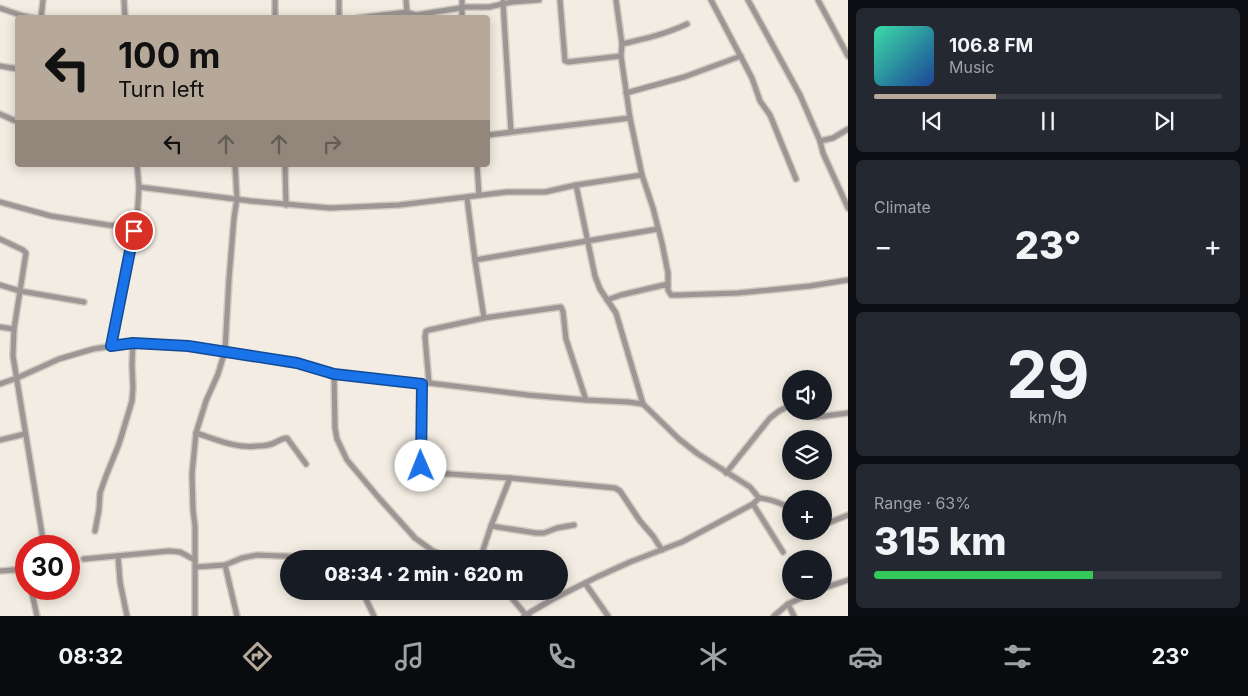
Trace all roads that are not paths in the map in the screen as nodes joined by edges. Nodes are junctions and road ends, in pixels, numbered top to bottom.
1 (43, 0) edge
2 (124, 0) edge
3 (275, 0) edge
4 (339, 0) edge
5 (406, 0) edge
6 (462, 0) edge
7 (539, 0) edge
8 (560, 0) edge
9 (616, 0) edge
10 (711, 0) edge
11 (748, 0) edge
12 (818, 0) edge
13 (503, 2) edge
14 (0, 8) edge
15 (462, 8) junction
16 (407, 12) junction
17 (19, 15) edge
18 (41, 15) edge
19 (125, 15) edge
20 (275, 15) edge
21 (339, 15) edge
22 (382, 15) edge
23 (414, 15) edge
24 (422, 15) edge
25 (462, 15) edge
26 (687, 24) dead end
27 (622, 44) junction
28 (621, 56) junction
29 (741, 56) junction
30 (848, 56) edge
31 (0, 66) edge
32 (15, 68) edge
33 (626, 93) junction
34 (0, 114) edge
35 (630, 118) junction
36 (15, 120) edge
37 (848, 129) edge
38 (511, 132) junction
39 (490, 135) edge
40 (820, 141) junction
41 (137, 167) edge
42 (235, 167) edge
43 (285, 167) edge
44 (477, 167) edge
45 (642, 175) junction
46 (796, 179) dead end
47 (576, 185) junction
48 (139, 188) junction
49 (478, 195) junction
50 (467, 198) junction
51 (237, 199) junction
52 (0, 202) edge
53 (286, 205) junction
54 (848, 207) edge
55 (136, 218) junction
56 (658, 229) junction
57 (0, 239) edge
58 (588, 241) junction
59 (475, 260) junction
60 (848, 280) edge
61 (668, 284) junction
62 (0, 285) edge
63 (20, 291) junction
64 (607, 300) junction
65 (84, 302) dead end
66 (484, 318) junction
67 (0, 327) edge
68 (14, 329) junction
69 (133, 343) junction
70 (111, 346) junction
71 (225, 351) junction
72 (334, 374) junction
73 (17, 378) junction
74 (430, 383) junction
75 (0, 384) edge
76 (422, 384) junction
77 (586, 400) junction
78 (643, 404) junction
79 (782, 409) edge
80 (848, 413) edge
81 (832, 415) edge
82 (196, 433) junction
83 (25, 434) junction
84 (0, 440) edge
85 (306, 464) dead end
86 (726, 473) junction
87 (510, 478) junction
88 (760, 498) junction
89 (754, 504) junction
90 (782, 504) edge
91 (848, 515) edge
92 (832, 521) edge
93 (574, 525) dead end
94 (491, 526) junction
95 (95, 531) dead end
96 (42, 535) edge
97 (432, 550) edge
98 (483, 550) edge
99 (662, 550) junction
100 (782, 550) edge
101 (118, 556) junction
102 (280, 556) edge
103 (84, 559) dead end
104 (196, 560) junction
105 (225, 565) junction
106 (196, 567) junction
107 (15, 570) edge
108 (0, 571) edge
109 (848, 580) edge
110 (585, 583) junction
111 (832, 585) edge
112 (33, 600) edge
113 (366, 600) edge
114 (514, 600) edge
115 (797, 600) edge
116 (788, 604) junction
117 (37, 616) edge
118 (126, 616) edge
119 (196, 616) edge
120 (237, 616) edge
121 (374, 616) edge
122 (527, 616) edge
123 (608, 616) edge
124 (774, 616) edge
125 (794, 616) edge

1 - 18 street
2 - 19 street
3 - 20 street
4 - 21 street
5 - 16 street
6 - 15 street
7 - 13 street
8 - 28 street
9 - 27 street
10 - 29 street
11 - 40 street
12 - 30 street
13 - 15 street
13 - 38 street
14 - 17 street
15 - 24 street
15 - 25 street
16 - 22 street
16 - 23 street
26 - 27 street
27 - 28 street
28 - 33 street
29 - 33 street
29 - 46 street
31 - 32 street
33 - 35 street
34 - 36 street
35 - 38 street
35 - 45 street
37 - 40 street
38 - 39 street
40 - 54 street
41 - 48 street
42 - 51 street
43 - 53 street
44 - 49 street
45 - 47 street
45 - 56 street
47 - 49 street
47 - 58 street
48 - 51 street
48 - 55 street
49 - 50 street
50 - 53 street
50 - 59 street
51 - 53 street
51 - 71 street
52 - 55 street
55 - 70 street
56 - 58 street
56 - 61 street
57 - 63 street
58 - 59 street
58 - 64 street
59 - 66 street
60 - 61 street
61 - 64 street
62 - 63 street
63 - 65 street
63 - 68 street
64 - 78 street
66 - 74 street
66 - 77 street
67 - 68 street
68 - 73 street
69 - 70 street
69 - 71 street
69 - 95 street
70 - 73 street
71 - 72 street
71 - 82 street
72 - 76 street
72 - 97 street
73 - 75 street
73 - 83 street
74 - 76 street
74 - 77 street
76 - 87 street
77 - 78 street
78 - 86 street
79 - 86 street
80 - 81 street
82 - 85 street
82 - 104 street
83 - 84 street
83 - 96 street
86 - 88 street
87 - 94 street
87 - 99 street
88 - 89 street
88 - 90 street
89 - 99 street
89 - 100 street
91 - 92 street
93 - 94 street
94 - 98 street
99 - 110 street
101 - 103 street
101 - 104 street
101 - 118 street
102 - 105 street
104 - 106 street
105 - 106 street
105 - 120 street
106 - 119 street
107 - 108 street
109 - 111 street
110 - 122 street
110 - 123 street
112 - 117 street
113 - 121 street
114 - 122 street
115 - 116 street
116 - 124 street
116 - 125 street

